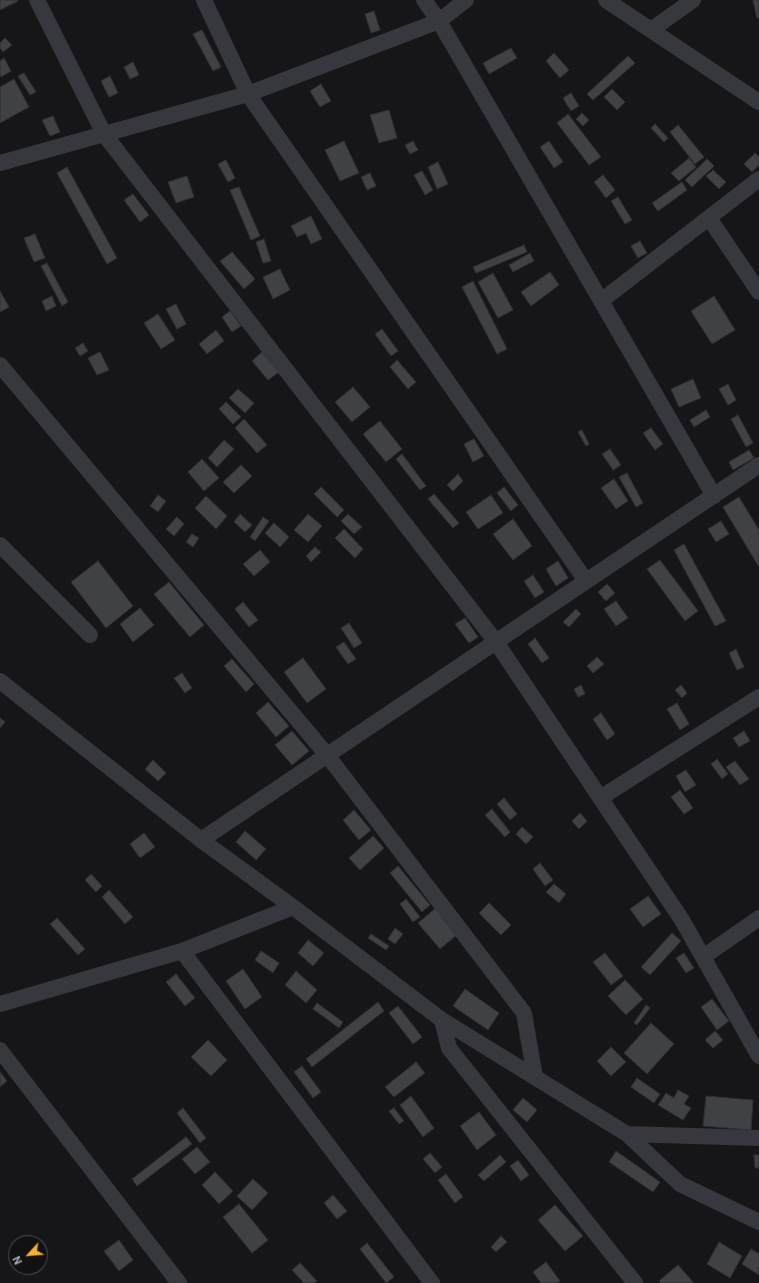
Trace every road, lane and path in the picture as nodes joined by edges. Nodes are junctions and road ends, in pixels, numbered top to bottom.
1 (37, 0) edge
2 (204, 0) edge
3 (424, 0) edge
4 (466, 0) edge
5 (606, 0) edge
6 (693, 0) edge
7 (440, 21) junction
8 (651, 30) junction
9 (248, 94) junction
10 (759, 102) edge
11 (104, 134) junction
12 (0, 163) edge
13 (759, 179) edge
14 (709, 218) junction
15 (759, 292) edge
16 (601, 300) junction
17 (0, 365) edge
18 (759, 465) edge
19 (714, 496) junction
20 (0, 545) edge
21 (586, 581) junction
22 (90, 635) dead end
23 (496, 642) junction
24 (0, 682) edge
25 (759, 698) edge
26 (327, 755) junction
27 (600, 798) junction
28 (201, 840) junction
29 (293, 907) junction
30 (759, 918) edge
31 (182, 951) junction
32 (703, 958) junction
33 (0, 1004) edge
34 (442, 1020) junction
35 (0, 1050) edge
36 (758, 1051) edge
37 (534, 1077) junction
38 (627, 1134) junction
39 (759, 1138) edge
40 (759, 1222) edge
41 (179, 1283) edge
42 (432, 1283) edge
43 (635, 1283) edge

1 - 11 street
2 - 9 street
3 - 7 street
4 - 7 street
5 - 8 street
6 - 8 street
7 - 9 street
7 - 16 street
8 - 10 street
9 - 11 street
9 - 21 street
11 - 12 street
11 - 23 street
13 - 14 street
14 - 15 street
14 - 16 street
16 - 19 street
17 - 26 street
18 - 19 street
19 - 21 street
20 - 22 street
21 - 23 street
23 - 26 street
23 - 27 street
24 - 28 street
25 - 27 street
26 - 28 street
26 - 37 street
27 - 32 street
28 - 29 street
29 - 31 street
29 - 34 street
30 - 32 street
31 - 33 street
31 - 42 street
32 - 36 street
34 - 37 street
34 - 43 street
35 - 41 street
37 - 38 street
38 - 39 street
38 - 40 street

